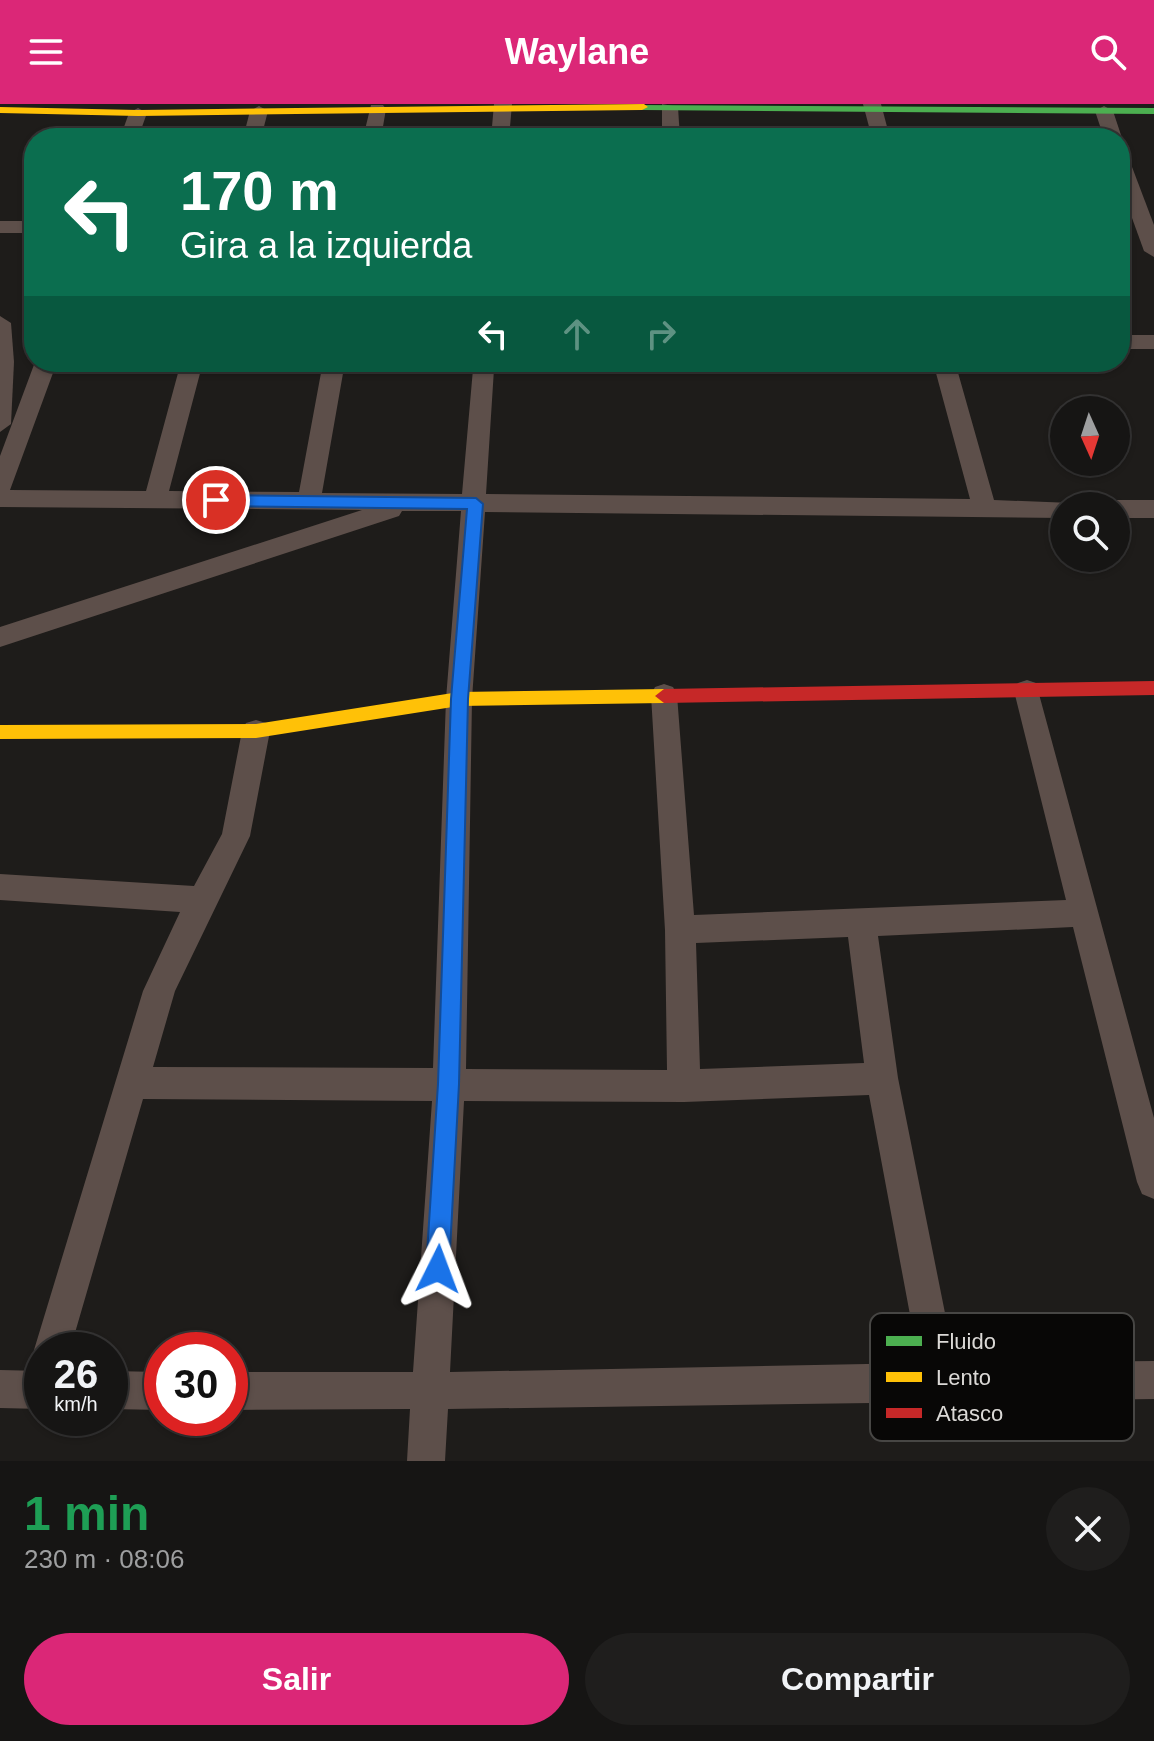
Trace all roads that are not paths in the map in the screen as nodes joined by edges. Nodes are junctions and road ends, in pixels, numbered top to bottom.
1 (503, 106) edge
2 (669, 107) junction
3 (873, 107) edge
4 (377, 109) junction
5 (0, 110) edge
6 (259, 111) junction
7 (1104, 111) junction
8 (1154, 111) edge
9 (138, 113) junction
10 (133, 128) edge
11 (255, 128) edge
12 (374, 128) edge
13 (501, 128) edge
14 (670, 128) edge
15 (878, 128) edge
16 (1110, 128) edge
17 (1130, 189) edge
18 (1130, 222) edge
19 (1141, 222) junction
20 (0, 227) edge
21 (24, 227) edge
22 (1154, 251) edge
23 (0, 323) edge
24 (1130, 342) edge
25 (1154, 342) edge
26 (2, 362) edge
27 (24, 362) edge
28 (42, 372) edge
29 (189, 372) edge
30 (332, 372) edge
31 (483, 372) edge
32 (947, 372) edge
33 (0, 424) edge
34 (0, 487) edge
35 (0, 498) edge
36 (155, 500) junction
37 (309, 502) junction
38 (414, 503) junction
39 (476, 504) junction
40 (985, 509) junction
41 (1050, 509) edge
42 (1130, 509) edge
43 (1154, 509) edge
44 (0, 637) edge
45 (1154, 688) edge
46 (1027, 691) junction
47 (664, 695) junction
48 (459, 699) junction
49 (256, 731) junction
50 (0, 732) edge
51 (0, 887) edge
52 (203, 900) junction
53 (1084, 913) junction
54 (861, 924) junction
55 (680, 930) junction
56 (882, 1078) junction
57 (131, 1083) junction
58 (449, 1084) junction
59 (684, 1086) junction
60 (1142, 1088) edge
61 (1154, 1182) edge
62 (927, 1313) edge
63 (57, 1332) edge
64 (1134, 1380) edge
65 (1154, 1380) edge
66 (870, 1381) edge
67 (24, 1388) edge
68 (0, 1389) edge
69 (248, 1391) edge
70 (430, 1393) junction
71 (426, 1461) edge

1 - 2 street
1 - 4 street
1 - 13 street
2 - 3 street
2 - 14 street
3 - 7 street
3 - 15 street
4 - 6 street
4 - 12 street
5 - 9 street
6 - 9 street
6 - 11 street
7 - 8 street
7 - 16 street
9 - 10 street
17 - 19 street
18 - 19 street
19 - 22 street
20 - 21 street
23 - 26 street
24 - 25 street
26 - 27 street
26 - 33 street
28 - 34 street
29 - 36 street
30 - 37 street
31 - 39 street
32 - 40 street
35 - 36 street
36 - 37 street
37 - 38 street
38 - 39 street
38 - 44 street
39 - 40 street
39 - 48 street
40 - 41 street
42 - 43 street
45 - 46 street
46 - 47 street
46 - 53 street
47 - 48 street
47 - 55 street
48 - 49 street
48 - 58 street
49 - 50 street
49 - 52 street
51 - 52 street
52 - 57 street
53 - 54 street
53 - 60 street
54 - 55 street
54 - 56 street
55 - 59 street
56 - 59 street
56 - 62 street
57 - 58 street
57 - 63 street
58 - 59 street
58 - 70 street
60 - 61 street
64 - 65 street
66 - 70 street
67 - 68 street
69 - 70 street
70 - 71 street

